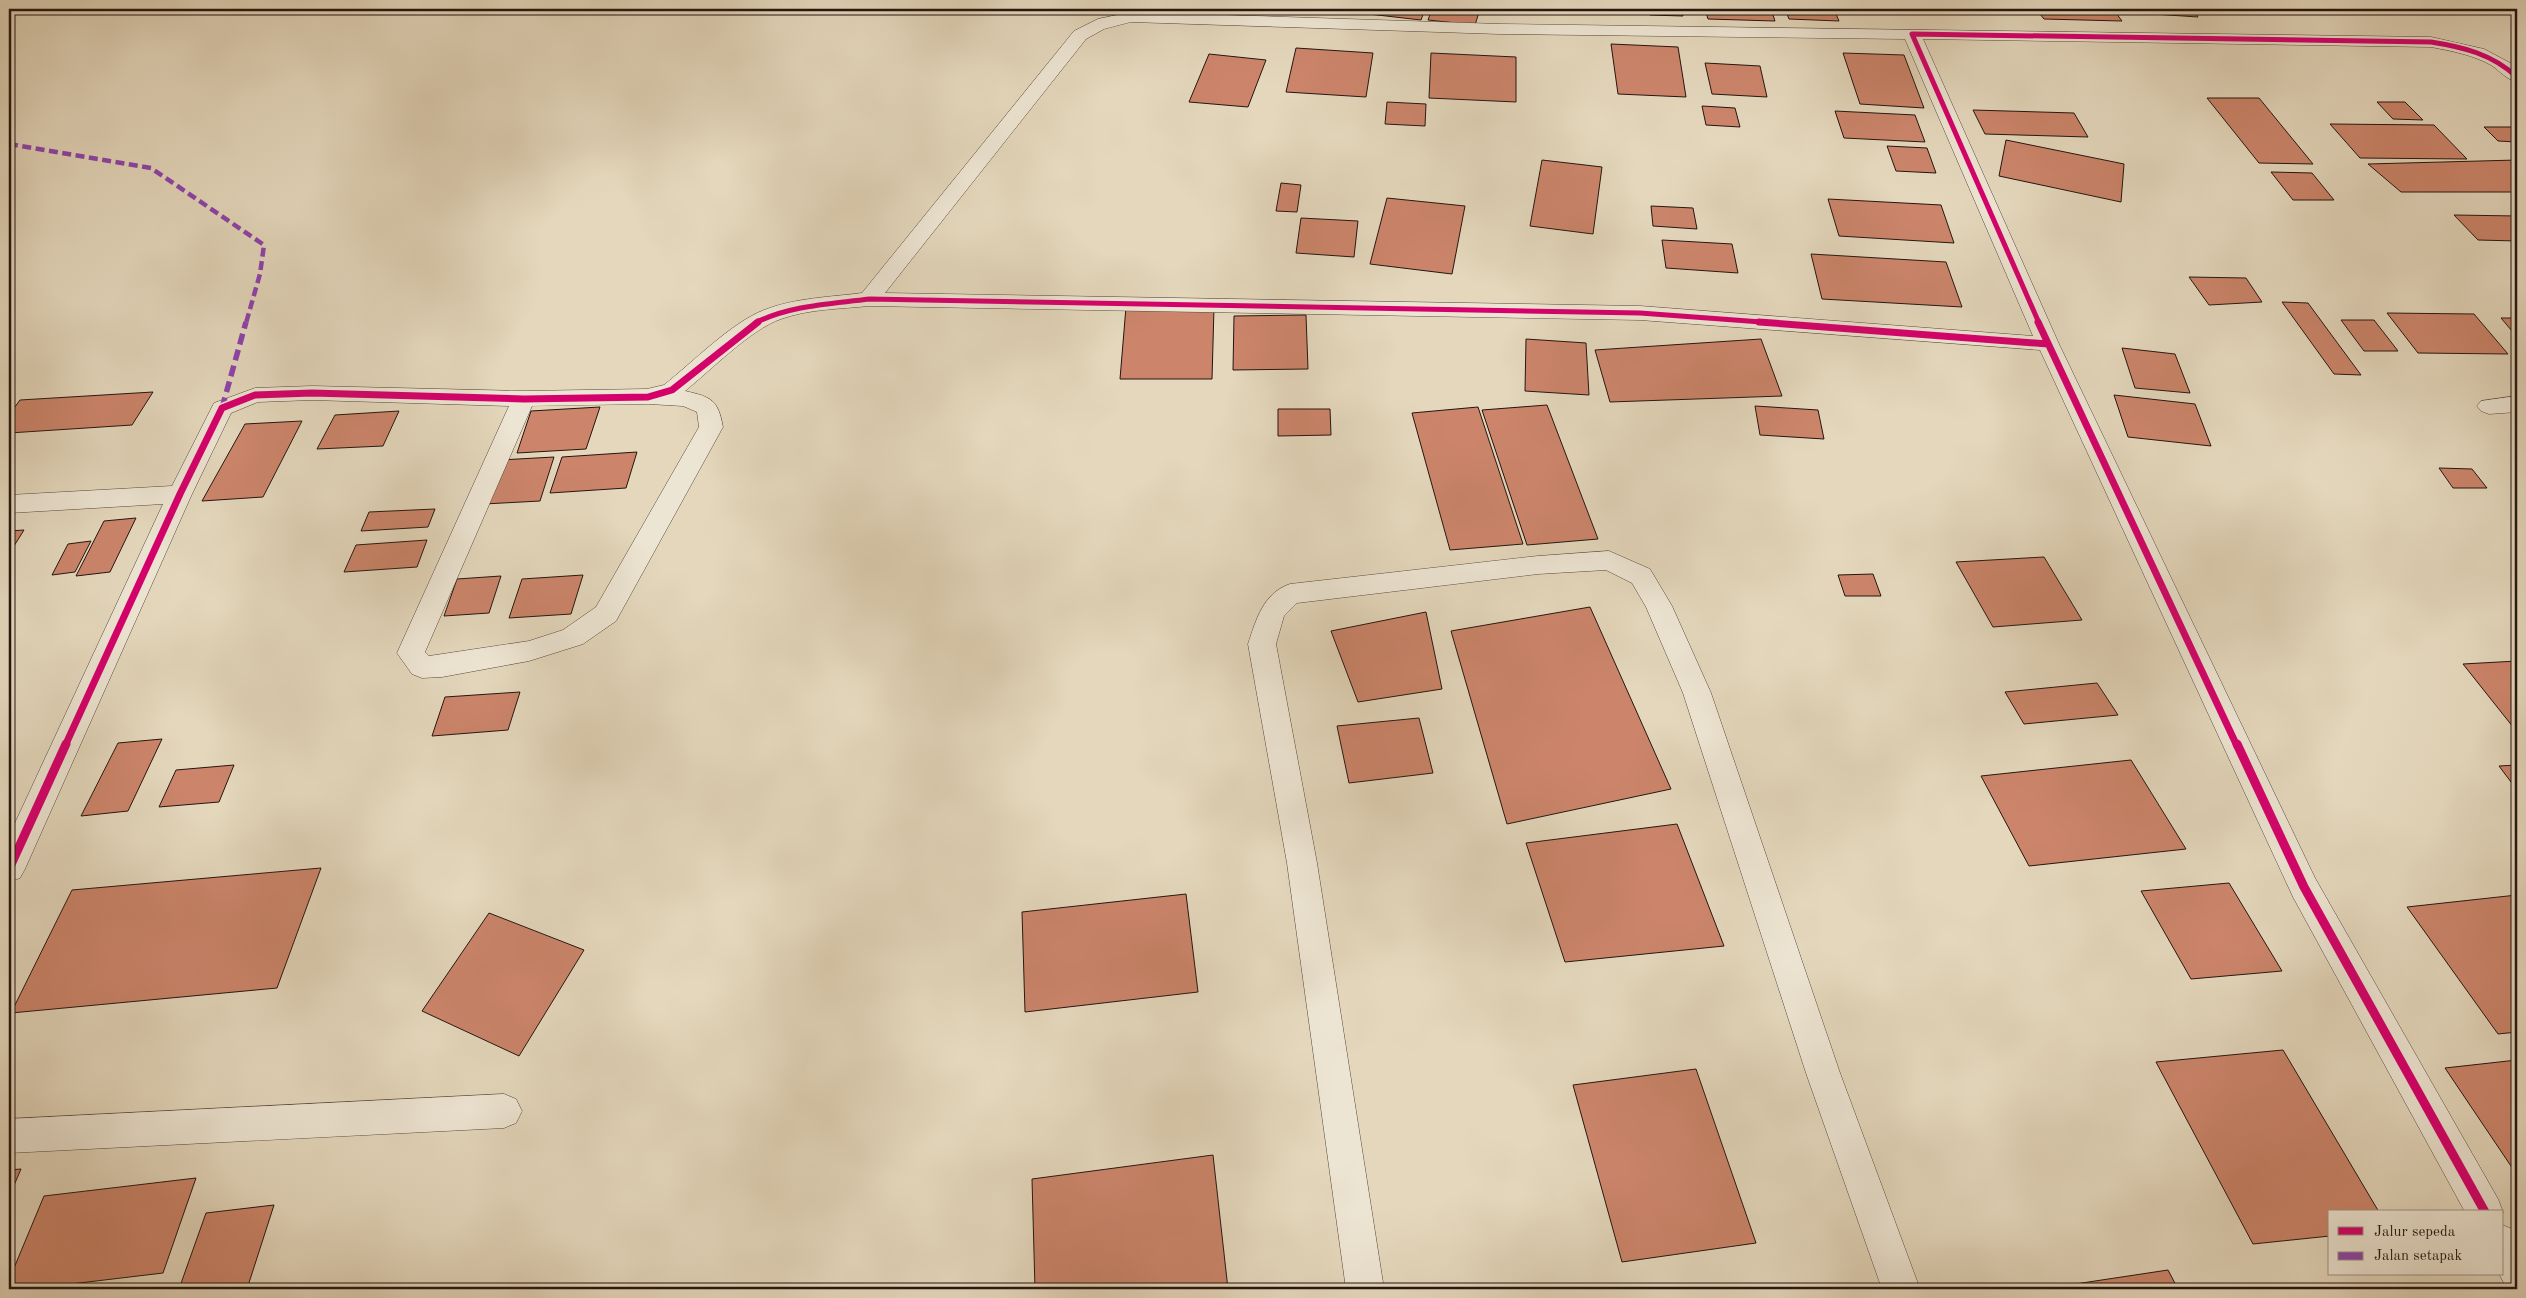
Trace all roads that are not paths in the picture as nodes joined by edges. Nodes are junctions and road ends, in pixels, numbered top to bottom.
1 (1912, 34) junction
2 (2517, 77) edge
3 (869, 299) junction
4 (2048, 344) junction
5 (648, 397) junction
6 (524, 399) junction
7 (2517, 404) edge
8 (2489, 406) dead end
9 (180, 494) junction
10 (9, 504) edge
11 (9, 869) edge
12 (504, 1110) dead end
13 (9, 1136) edge
14 (2484, 1210) edge
15 (2504, 1247) edge
16 (2517, 1270) edge
17 (1365, 1289) edge
18 (1901, 1289) edge

1 - 2 street
1 - 3 street
1 - 4 street
3 - 4 street
3 - 5 street
4 - 14 street
5 - 6 street
5 - 6 street
6 - 9 street
7 - 8 street
9 - 10 street
9 - 11 street
12 - 13 street
15 - 16 street
17 - 18 street

